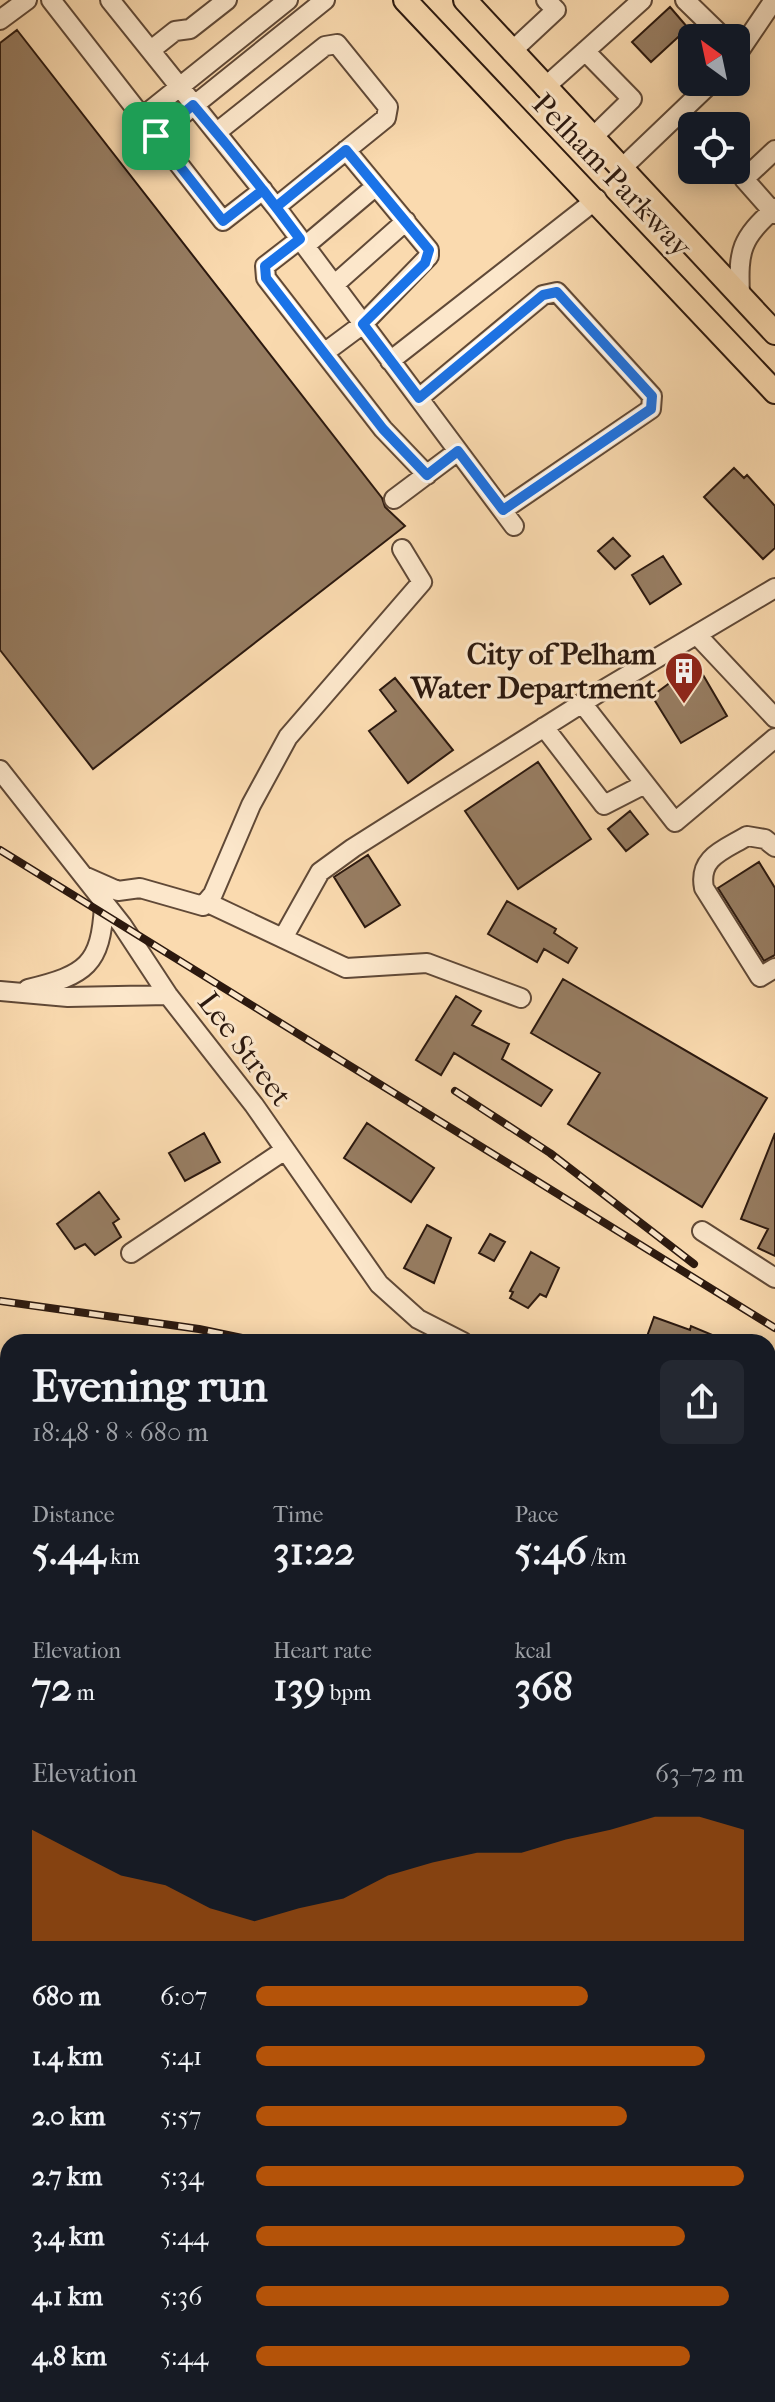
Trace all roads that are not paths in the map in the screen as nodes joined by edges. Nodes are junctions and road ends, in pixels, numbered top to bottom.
1 (27, 0) edge
2 (51, 0) edge
3 (110, 0) edge
4 (227, 0) edge
5 (288, 0) edge
6 (325, 0) edge
7 (405, 0) edge
8 (465, 0) edge
9 (546, 0) edge
10 (642, 0) edge
11 (685, 0) edge
12 (773, 8) edge
13 (0, 20) edge
14 (710, 24) edge
15 (750, 37) edge
16 (234, 42) junction
17 (151, 50) junction
18 (585, 51) junction
19 (511, 52) junction
20 (248, 60) junction
21 (180, 87) junction
22 (544, 88) junction
23 (697, 96) edge
24 (193, 105) junction
25 (142, 117) junction
26 (217, 132) junction
27 (156, 136) junction
28 (592, 138) junction
29 (346, 150) junction
30 (775, 150) edge
31 (621, 169) junction
32 (376, 186) junction
33 (263, 190) junction
34 (597, 199) junction
35 (276, 207) junction
36 (774, 210) edge
37 (406, 221) junction
38 (302, 242) junction
39 (334, 285) junction
40 (740, 295) junction
41 (363, 324) junction
42 (775, 333) edge
43 (324, 353) junction
44 (390, 361) junction
45 (775, 392) edge
46 (419, 398) junction
47 (458, 451) junction
48 (427, 475) junction
49 (394, 499) dead end
50 (402, 549) dead end
51 (775, 588) edge
52 (697, 635) junction
53 (582, 703) junction
54 (775, 718) edge
55 (544, 727) junction
56 (775, 738) edge
57 (0, 770) edge
58 (645, 784) junction
59 (775, 847) edge
60 (81, 875) junction
61 (206, 902) junction
62 (104, 905) junction
63 (283, 938) junction
64 (775, 968) edge
65 (0, 990) edge
66 (168, 995) junction
67 (521, 998) dead end
68 (285, 1150) junction
69 (702, 1231) dead end
70 (131, 1253) dead end
71 (775, 1278) edge
72 (447, 1334) edge

1 - 13 street
2 - 25 street
3 - 17 street
4 - 17 street
5 - 16 street
6 - 20 street
7 - 34 main road, Pelham Parkway
8 - 19 main road, Pelham Parkway
9 - 19 street
10 - 18 street
11 - 14 street
12 - 15 street
16 - 20 street
16 - 21 street
17 - 21 street
18 - 22 street
18 - 28 street
19 - 22 main road, Pelham Parkway
20 - 24 street
21 - 24 street
21 - 25 street
22 - 28 main road, Pelham Parkway
23 - 31 street
24 - 26 street
24 - 27 street
25 - 27 street
26 - 29 street
26 - 33 street
27 - 33 street
28 - 31 main road, Pelham Parkway
29 - 32 street
29 - 35 street
30 - 36 street
31 - 34 main road
31 - 40 main road, Pelham Parkway
32 - 37 street
32 - 38 street
33 - 35 street
34 - 44 street
34 - 45 main road, Pelham Parkway
35 - 38 street
36 - 40 street
37 - 39 street
37 - 41 street
38 - 39 street
38 - 43 street
39 - 41 street
40 - 42 main road, Pelham Parkway
41 - 43 street
41 - 44 street
43 - 48 street
44 - 46 street
46 - 47 street
46 - 47 street
47 - 48 street
48 - 49 street
50 - 61 street
51 - 52 street
52 - 53 street
52 - 54 street
53 - 55 street
53 - 58 street
55 - 58 street
55 - 63 street
56 - 58 street
57 - 60 street, Lee Street
59 - 64 street
60 - 61 street
60 - 62 street, Lee Street
61 - 63 street
62 - 65 street
62 - 66 street, Lee Street
63 - 67 street
65 - 66 street
66 - 68 street, Lee Street
68 - 70 street
68 - 72 street, Lee Street
69 - 71 street

